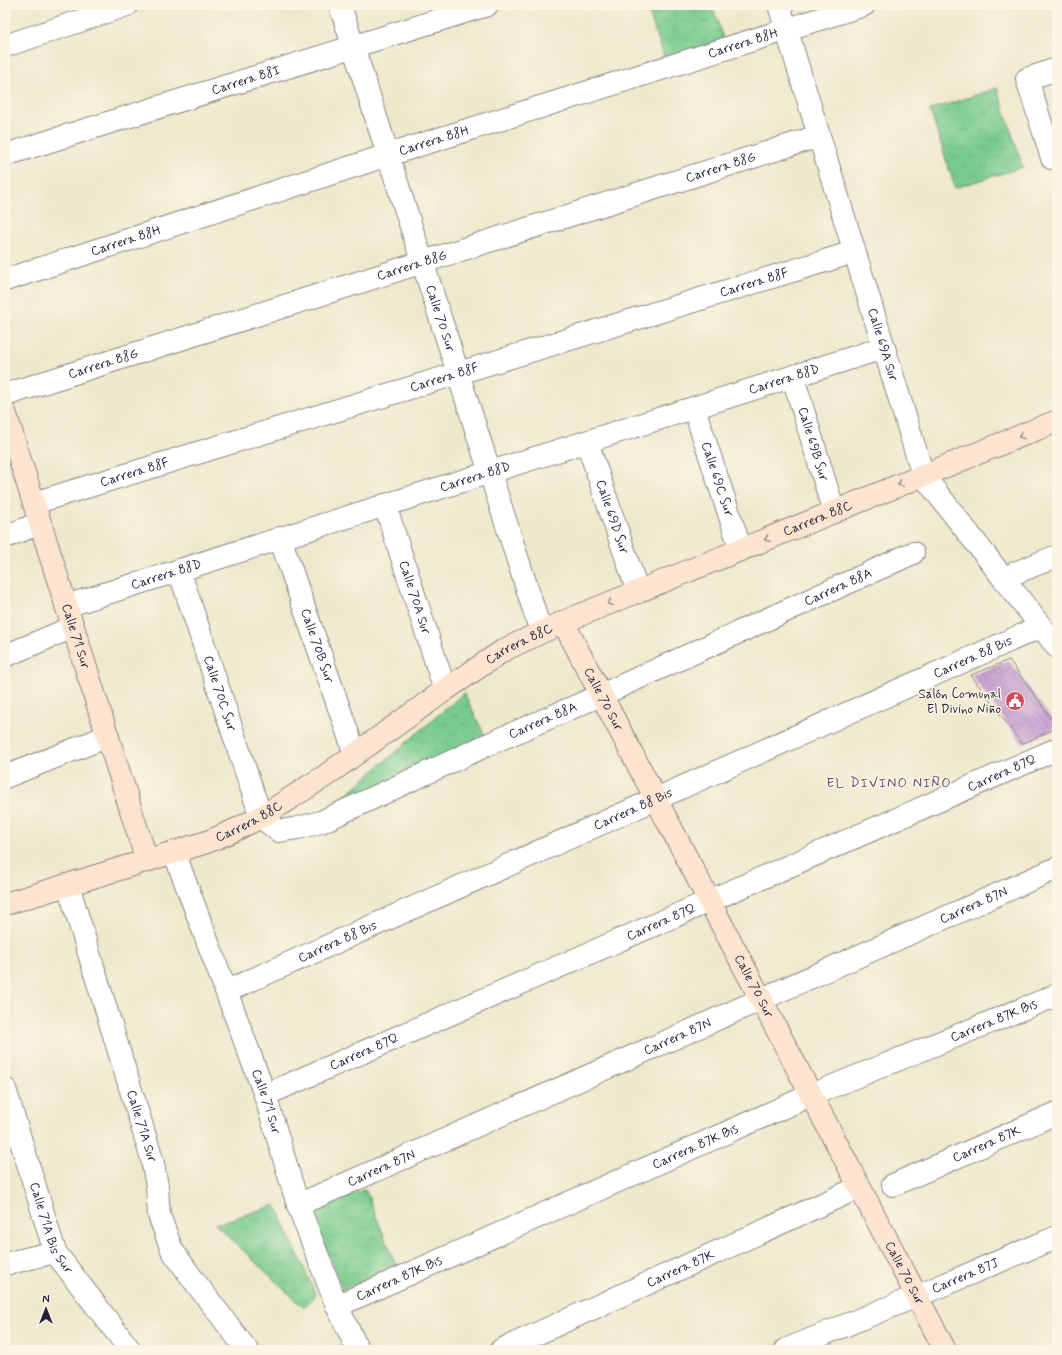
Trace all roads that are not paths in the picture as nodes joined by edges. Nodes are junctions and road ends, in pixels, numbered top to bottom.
1 (128, 5) edge
2 (340, 5) edge
3 (487, 5) edge
4 (779, 5) edge
5 (864, 5) edge
6 (786, 30) junction
7 (5, 46) edge
8 (353, 47) junction
9 (1057, 69) edge
10 (819, 136) junction
11 (5, 155) edge
12 (388, 155) junction
13 (1052, 158) dead end
14 (854, 252) junction
15 (422, 263) junction
16 (5, 280) edge
17 (883, 348) junction
18 (458, 374) junction
19 (793, 377) junction
20 (694, 408) junction
21 (5, 409) edge
22 (1057, 421) edge
23 (587, 442) junction
24 (490, 472) junction
25 (923, 475) junction
26 (385, 505) junction
27 (834, 512) junction
28 (37, 513) junction
29 (5, 537) edge
30 (280, 538) junction
31 (740, 550) junction
32 (913, 553) dead end
33 (1057, 556) edge
34 (179, 570) junction
35 (1003, 578) junction
36 (638, 592) junction
37 (66, 606) junction
38 (563, 622) junction
39 (73, 627) junction
40 (1040, 627) junction
41 (541, 632) junction
42 (1057, 647) edge
43 (5, 656) edge
44 (445, 690) junction
45 (601, 695) junction
46 (108, 736) junction
47 (1057, 749) edge
48 (355, 754) junction
49 (5, 777) edge
50 (656, 799) junction
51 (261, 817) junction
52 (174, 852) junction
53 (147, 861) junction
54 (1057, 868) edge
55 (68, 885) junction
56 (709, 901) junction
57 (5, 904) edge
58 (227, 991) junction
59 (1057, 994) edge
60 (761, 999) junction
61 (5, 1089) edge
62 (811, 1095) junction
63 (265, 1096) junction
64 (1057, 1113) edge
65 (893, 1185) dead end
66 (860, 1187) junction
67 (298, 1205) junction
68 (1057, 1237) edge
69 (55, 1252) junction
70 (5, 1264) edge
71 (917, 1296) junction
72 (337, 1306) junction
73 (130, 1350) edge
74 (247, 1350) edge
75 (358, 1350) edge
76 (501, 1350) edge
77 (785, 1350) edge
78 (945, 1350) edge

1 - 7 street
2 - 8 street, Calle 70 Sur
3 - 8 street, Carrera 88I
4 - 6 street, Calle 69A Sur
5 - 6 street, Carrera 88H
6 - 10 street, Calle 69A Sur
6 - 12 street, Carrera 88H
8 - 11 street, Carrera 88I
8 - 12 street, Calle 70 Sur
9 - 13 street
10 - 14 street, Calle 69A Sur
10 - 15 street, Carrera 88G
12 - 15 street, Calle 70 Sur
12 - 16 street, Carrera 88H
14 - 17 street, Calle 69A Sur
14 - 18 street, Carrera 88F
15 - 18 street, Calle 70 Sur
15 - 21 street, Carrera 88G
17 - 19 street, Carrera 88D
17 - 25 street, Calle 69A Sur
18 - 24 street, Calle 70 Sur
18 - 28 street, Carrera 88F
19 - 20 street, Carrera 88D
19 - 27 street, Calle 69B Sur
20 - 23 street, Carrera 88D
20 - 31 street, Calle 69C Sur
21 - 28 street, Calle 71 Sur
22 -> 25 street, Carrera 88C
23 - 24 street, Carrera 88D
23 - 36 street, Calle 69D Sur
24 - 26 street, Carrera 88D
24 - 41 street, Calle 70 Sur
25 -> 27 street, Carrera 88C
25 - 35 street, Calle 69A Sur
26 - 30 street, Carrera 88D
26 - 44 street, Calle 70A Sur
27 -> 31 street, Carrera 88C
28 - 29 street, Carrera 88F
28 - 37 street, Calle 71 Sur
30 - 34 street, Carrera 88D
30 - 48 street, Calle 70B Sur
31 - 36 street, Carrera 88C
32 - 45 street, Carrera 88A
33 - 35 street
34 - 37 street, Carrera 88D
34 - 51 street, Calle 70C Sur
35 - 40 street, Calle 69A Sur
36 -> 38 street, Carrera 88C
37 - 39 street, Calle 71 Sur
38 - 41 street, Carrera 88C
38 - 45 street, Calle 70 Sur
39 - 43 street
39 - 46 street, Calle 71 Sur
40 - 42 street, Calle 69A Sur
40 - 50 street, Carrera 88 Bis
41 - 44 street, Carrera 88C
44 - 48 street, Carrera 88C
45 - 50 street, Calle 70 Sur
45 - 51 street, Carrera 88A
46 - 49 street
46 - 53 street, Calle 71 Sur
47 - 56 street, Carrera 87Q
48 - 51 street, Carrera 88C
50 - 56 street, Calle 70 Sur
50 - 58 street, Carrera 88 Bis
51 - 52 street, Carrera 88C
52 - 53 street, Carrera 88C
52 - 58 street, Calle 71 Sur
53 - 55 street, Carrera 88C
54 - 60 street, Carrera 87N
55 - 57 street, Carrera 88C
55 - 74 street, Calle 71A Sur
56 - 60 street, Calle 70 Sur
56 - 63 street, Carrera 87Q
58 - 63 street, Calle 71 Sur
59 - 62 street, Carrera 87K Bis
60 - 62 street, Calle 70 Sur
60 - 67 street, Carrera 87N
61 - 69 street, Calle 71A Bis Sur
62 - 66 street, Calle 70 Sur
62 - 72 street, Carrera 87K Bis
63 - 67 street, Calle 71 Sur
64 - 65 street, Carrera 87K
66 - 71 street, Calle 70 Sur
66 - 76 street, Carrera 87K
67 - 72 street, Calle 71 Sur
68 - 71 street, Carrera 87J
69 - 70 street
69 - 73 street, Calle 71A Bis Sur
71 - 77 street, Carrera 87J
71 - 78 street, Calle 70 Sur
72 - 75 street, Calle 71 Sur

